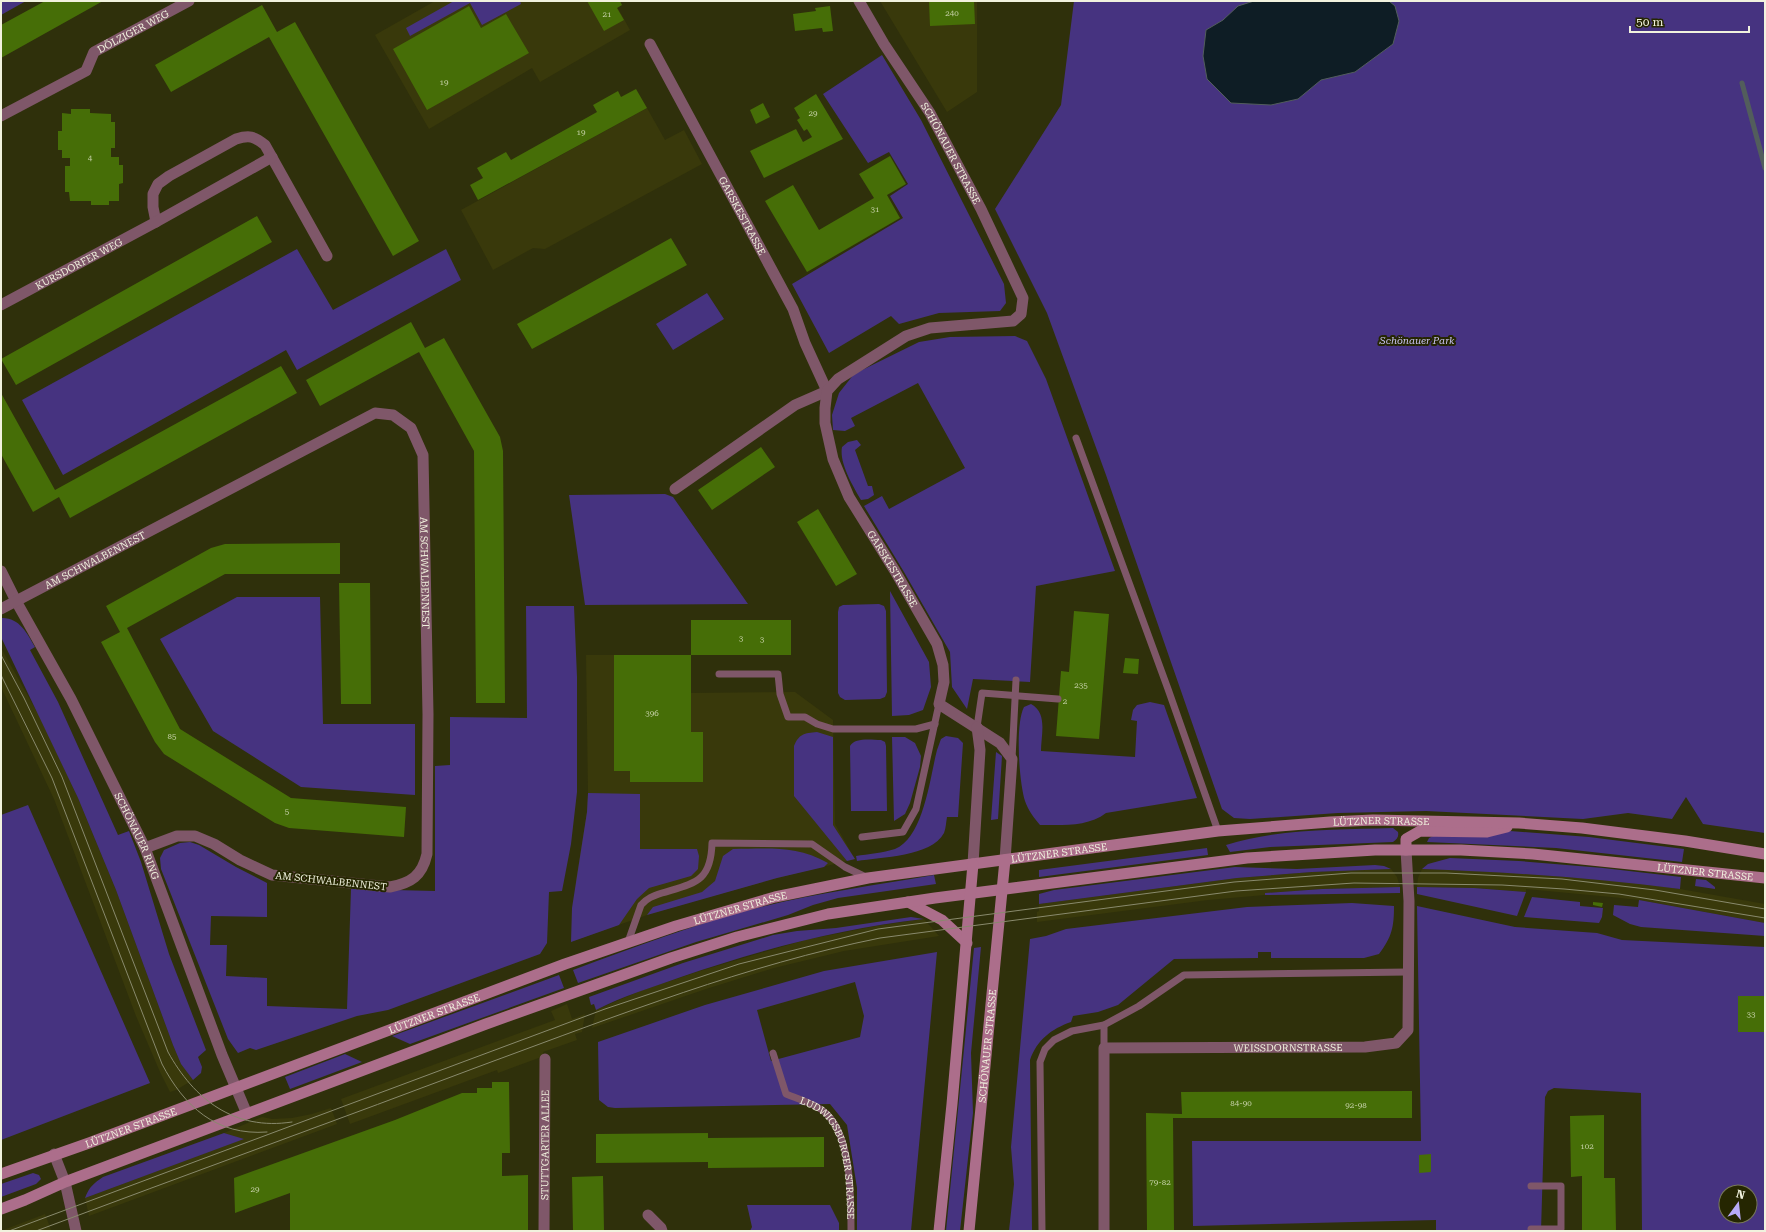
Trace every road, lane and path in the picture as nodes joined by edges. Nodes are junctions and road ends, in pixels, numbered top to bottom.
1 (189, 1) edge
2 (860, 1) edge
3 (650, 44) dead end
4 (1, 116) edge
5 (272, 157) junction
6 (156, 222) junction
7 (327, 256) dead end
8 (1, 305) edge
9 (827, 391) junction
10 (1076, 438) dead end
11 (675, 489) dead end
12 (1, 571) edge
13 (16, 601) junction
14 (1, 609) edge
15 (719, 674) dead end
16 (1016, 680) dead end
17 (1015, 696) junction
18 (1058, 700) dead end
19 (939, 704) junction
20 (935, 724) junction
21 (977, 727) junction
22 (1012, 759) junction
23 (1519, 823) junction
24 (1218, 831) junction
25 (862, 837) dead end
26 (145, 848) junction
27 (1406, 850) junction
28 (1765, 854) edge
29 (1005, 860) junction
30 (973, 864) junction
31 (868, 878) junction
32 (1765, 878) edge
33 (1001, 890) junction
34 (971, 894) junction
35 (908, 902) junction
36 (628, 942) junction
37 (967, 943) junction
38 (1408, 972) junction
39 (1104, 1025) junction
40 (1104, 1048) junction
41 (773, 1053) dead end
42 (545, 1059) dead end
43 (236, 1087) junction
44 (247, 1114) junction
45 (54, 1154) junction
46 (1, 1174) edge
47 (65, 1182) junction
48 (1531, 1186) dead end
49 (1, 1209) edge
50 (648, 1215) dead end
51 (1532, 1229) dead end
52 (76, 1231) edge
53 (544, 1231) edge
54 (662, 1231) edge
55 (850, 1231) edge
56 (939, 1231) edge
57 (969, 1231) edge
58 (1042, 1231) edge
59 (1104, 1231) edge

1 - 4 street, DÖLZIGER WEG
2 - 9 street, SCHÖNAUER STRASSE
3 - 9 street, GARSKESTRASSE
5 - 6 street, KURSDORFER WEG
5 - 6 street
5 - 7 street
6 - 8 street, KURSDORFER WEG
9 - 11 street
9 - 19 street, GARSKESTRASSE
10 - 24 lane
12 - 13 street, SCHÖNAUER RING
13 - 14 street, AM SCHWALBENNEST
13 - 26 street, SCHÖNAUER RING
13 - 26 street, AM SCHWALBENNEST
15 - 20 lane
16 - 17 lane
17 - 18 lane
17 - 21 lane
17 - 22 lane
19 - 20 lane
19 - 21 street
20 - 25 lane
21 - 22 street
21 - 30 street
22 - 29 street
23 - 24 main road, LÜTZNER STRASSE
23 - 27 main road, LÜTZNER STRASSE
23 - 28 main road, LÜTZNER STRASSE
24 - 29 main road, LÜTZNER STRASSE
26 - 43 street, SCHÖNAUER RING
27 - 32 main road, LÜTZNER STRASSE
27 - 33 main road, LÜTZNER STRASSE
27 - 38 street, WEISSDORNSTRASSE
29 - 30 main road, LÜTZNER STRASSE
29 - 33 main road, SCHÖNAUER STRASSE
30 - 31 main road, LÜTZNER STRASSE
30 - 34 main road
31 - 36 main road, LÜTZNER STRASSE
31 - 36 lane
33 - 34 main road, LÜTZNER STRASSE
33 - 57 main road, SCHÖNAUER STRASSE
34 - 35 main road, LÜTZNER STRASSE
34 - 37 main road
35 - 37 main road
35 - 44 main road, LÜTZNER STRASSE
36 - 43 main road, LÜTZNER STRASSE
37 - 56 main road
38 - 39 lane
38 - 40 street, WEISSDORNSTRASSE
39 - 40 lane
39 - 58 lane
40 - 59 street
41 - 55 lane, LUDWIGSBURGER STRASSE
42 - 53 street, STUTTGARTER ALLEE
43 - 44 street, SCHÖNAUER RING
43 - 45 main road, LÜTZNER STRASSE
44 - 47 main road, LÜTZNER STRASSE
45 - 46 main road, LÜTZNER STRASSE
45 - 47 street
47 - 49 main road, LÜTZNER STRASSE
47 - 52 street
48 - 51 lane
50 - 54 street

